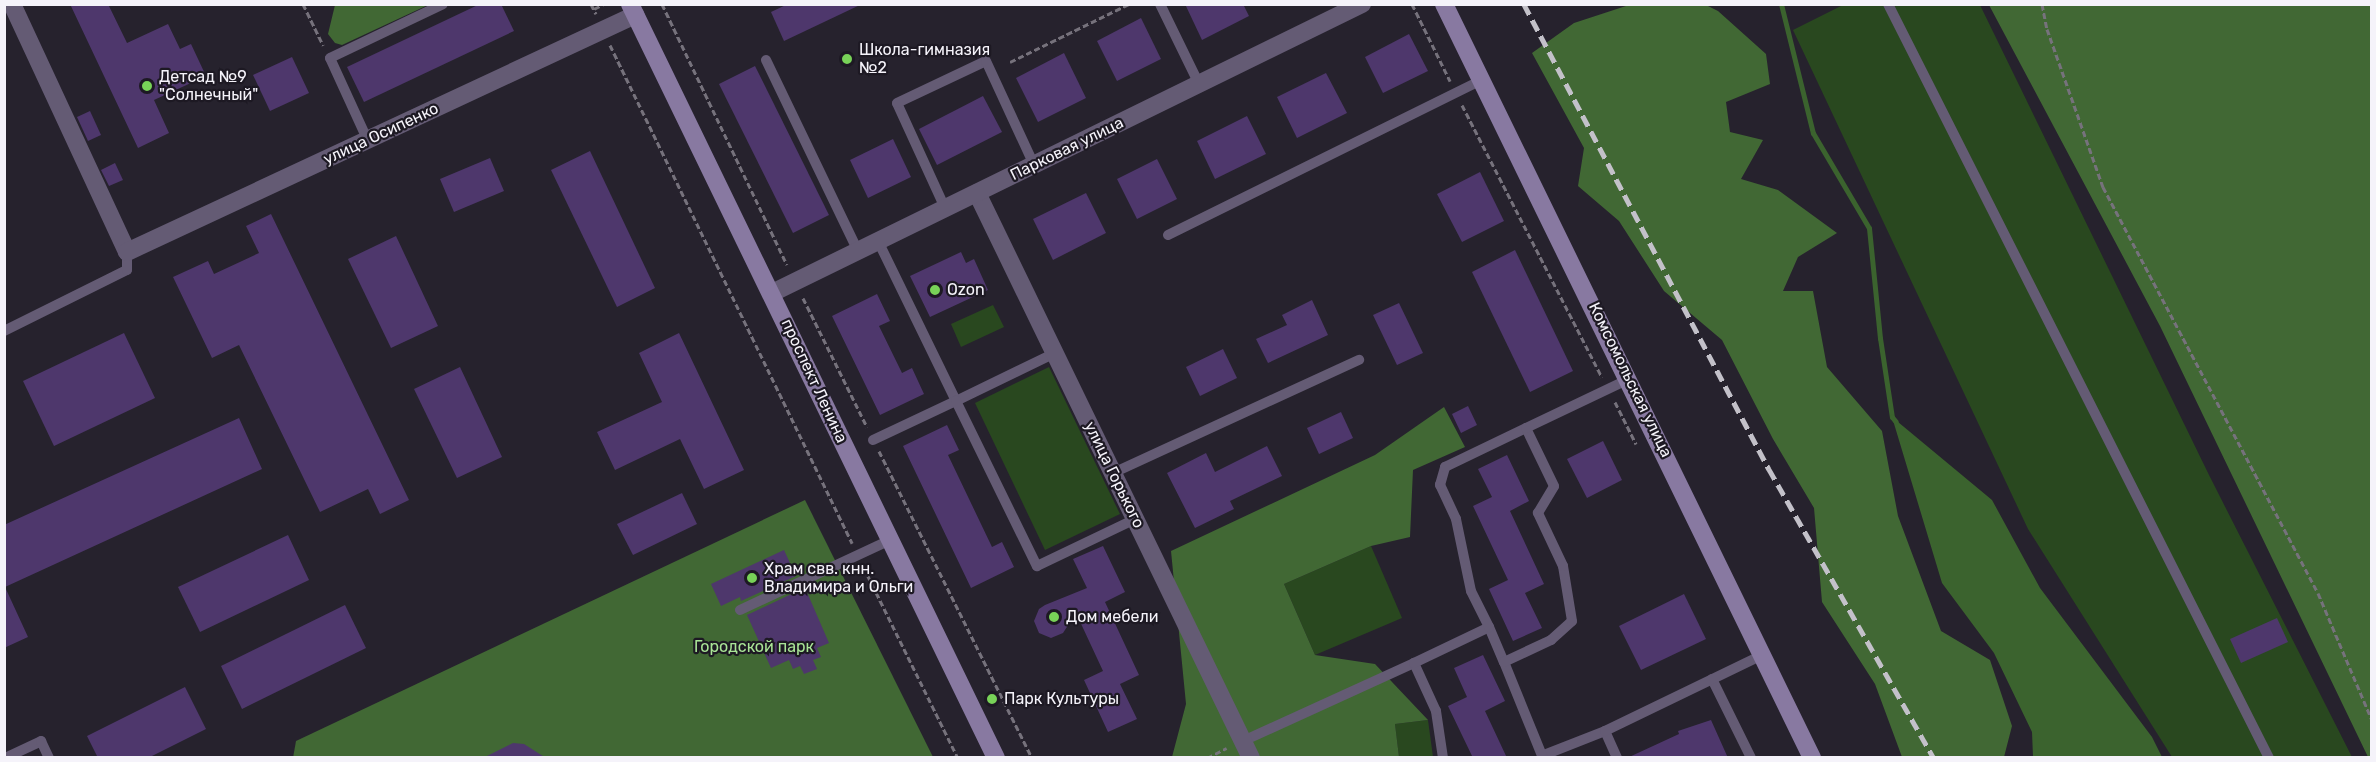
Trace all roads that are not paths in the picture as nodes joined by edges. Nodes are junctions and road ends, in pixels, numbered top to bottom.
1 (12, 4) edge
2 (443, 4) edge
3 (1160, 4) edge
4 (1362, 4) edge
5 (1444, 4) edge
6 (1888, 4) edge
7 (633, 10) edge
8 (766, 60) dead end
9 (1481, 80) junction
10 (1199, 84) junction
11 (368, 141) junction
12 (1034, 165) junction
13 (977, 193) junction
14 (945, 208) junction
15 (1168, 235) dead end
16 (878, 241) junction
17 (858, 251) junction
18 (127, 252) junction
19 (772, 293) junction
20 (4, 331) edge
21 (1055, 353) junction
22 (1359, 360) dead end
23 (1629, 379) junction
24 (956, 401) junction
25 (1527, 428) junction
26 (873, 440) road end
27 (1113, 473) junction
28 (1135, 519) junction
29 (890, 540) junction
30 (740, 610) dead end
31 (1488, 627) junction
32 (1762, 655) junction
33 (1504, 662) junction
34 (1414, 663) junction
35 (1712, 679) junction
36 (1605, 731) junction
37 (1243, 741) junction
38 (1544, 756) edge
39 (5, 758) edge
40 (49, 758) edge
41 (996, 758) edge
42 (1251, 758) edge
43 (1443, 758) edge
44 (1617, 758) edge
45 (1750, 758) edge
46 (1812, 758) edge
47 (2269, 758) edge

1 - 18 street
2 - 11 lane
3 - 10 lane
4 - 10 street, Парковая улица
5 - 9 street, Комсомольская улица
6 - 47 lane
7 - 11 street, улица Осипенко
7 - 19 street, проспект Ленина
8 - 17 lane
9 - 15 lane
9 - 23 street, Комсомольская улица
10 - 12 street, Парковая улица
11 - 18 street, улица Осипенко
12 - 13 street, Парковая улица
12 - 14 lane
13 - 14 street, Парковая улица
13 - 21 street, улица Горького
14 - 16 street, Парковая улица
16 - 17 street, Парковая улица
16 - 24 lane
17 - 19 street, Парковая улица
18 - 20 lane
19 - 29 street, проспект Ленина
21 - 24 lane
21 - 27 street, улица Горького
22 - 27 lane
23 - 25 lane
23 - 32 street, Комсомольская улица
24 - 26 lane
24 - 28 lane
25 - 31 lane
25 - 33 lane
27 - 28 street, улица Горького
28 - 37 street, улица Горького
29 - 30 lane
29 - 41 street, проспект Ленина
31 - 33 lane
31 - 34 lane
32 - 35 lane
32 - 46 street, Комсомольская улица
33 - 38 lane
34 - 37 lane
34 - 43 lane
35 - 36 lane
35 - 45 lane
36 - 38 lane
36 - 44 lane
37 - 42 street, улица Горького
39 - 40 lane

